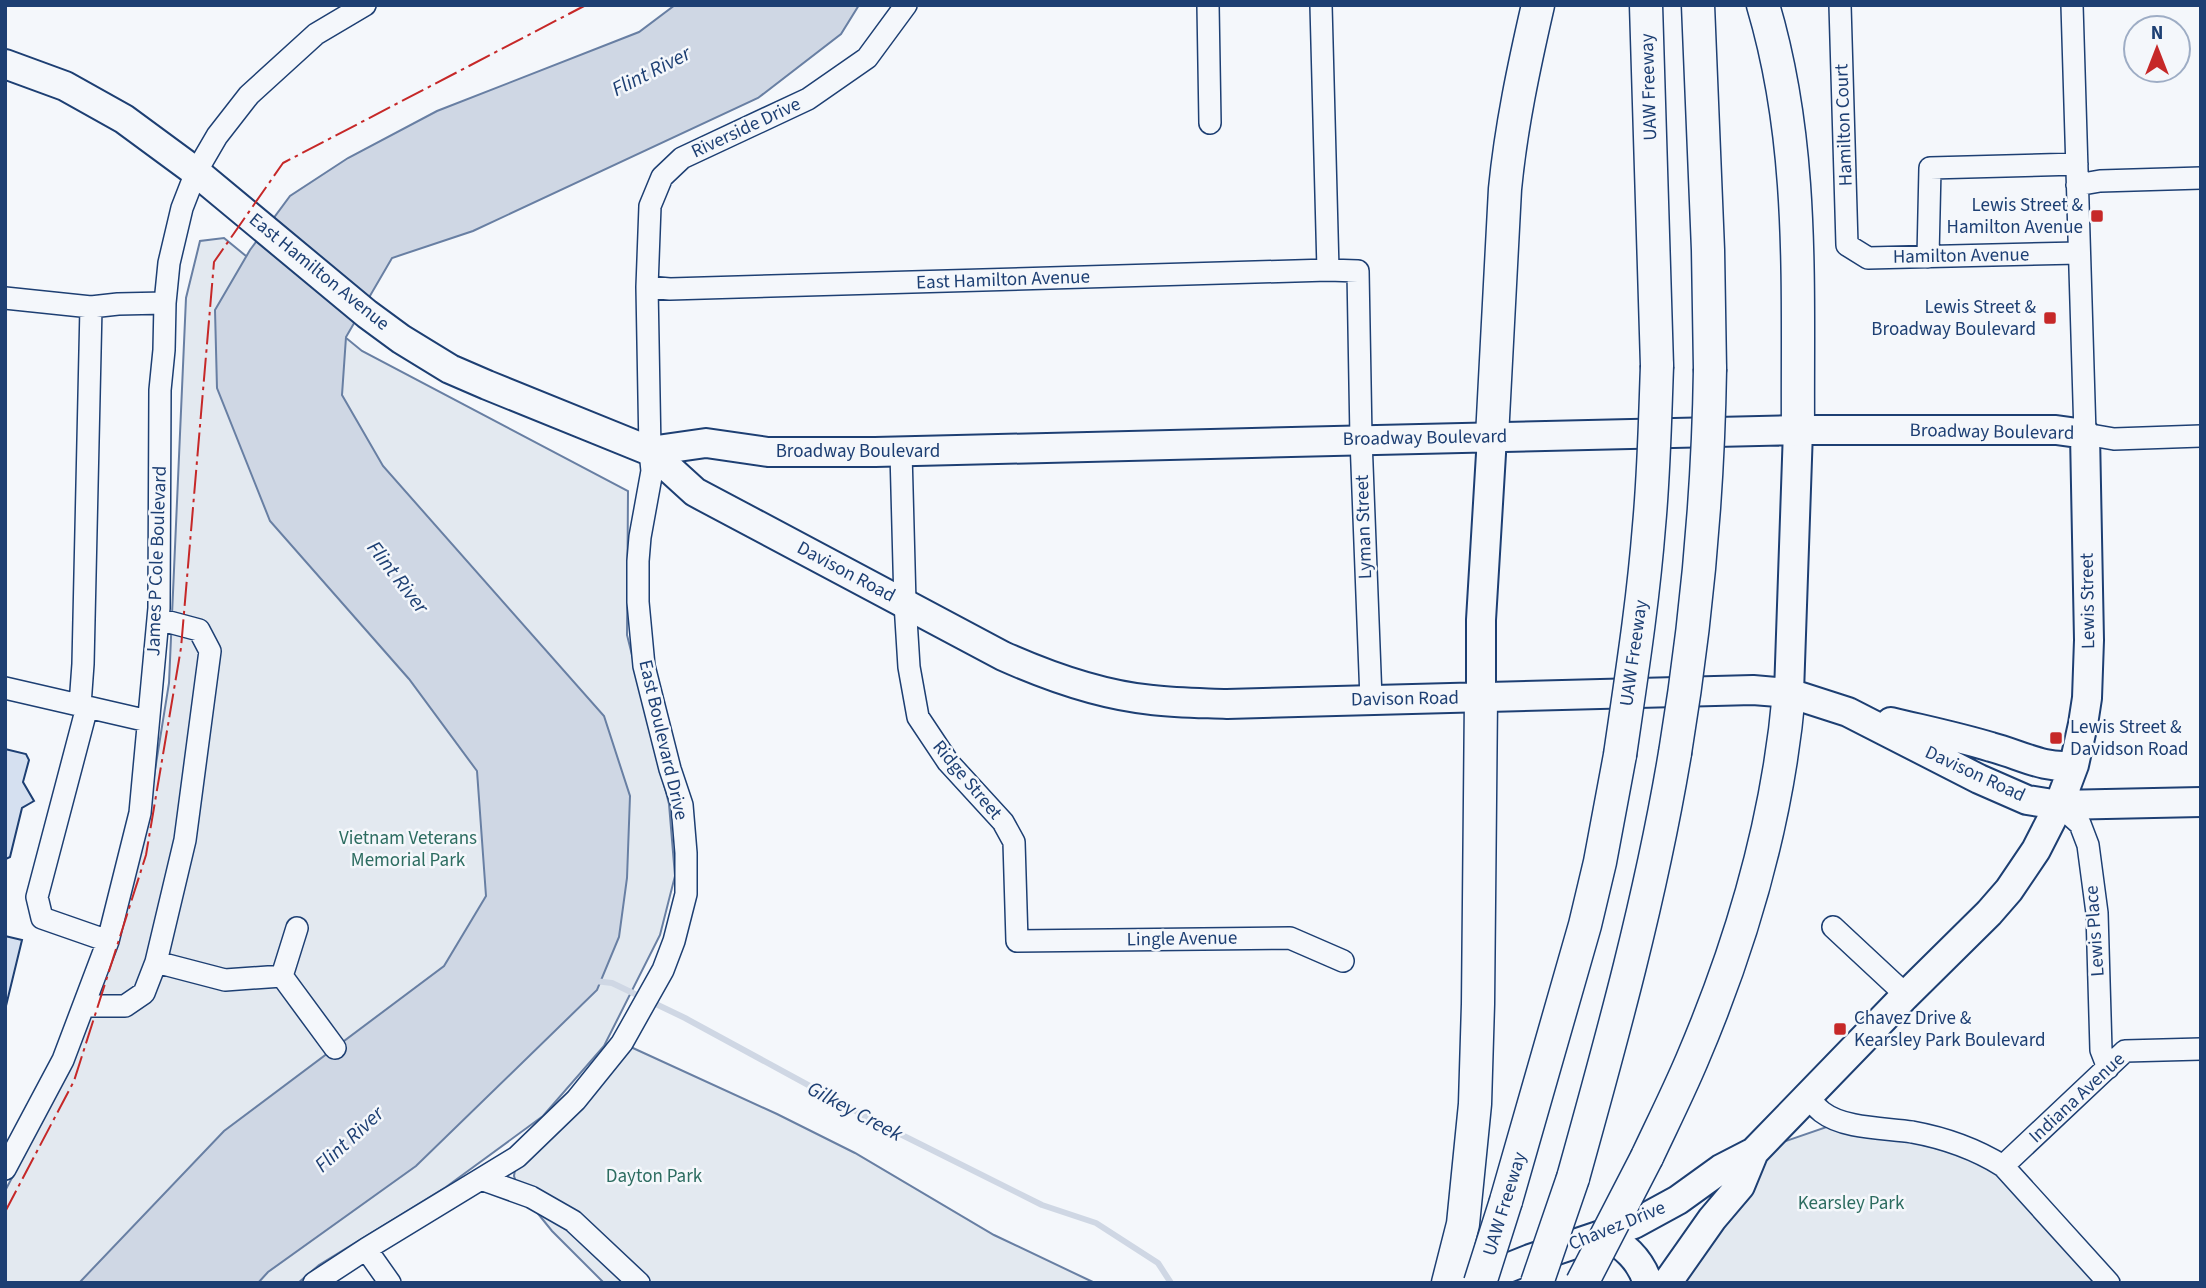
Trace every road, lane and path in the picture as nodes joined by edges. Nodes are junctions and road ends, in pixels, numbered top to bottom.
1 (365, 5) edge
2 (906, 5) edge
3 (1208, 5) edge
4 (1321, 5) edge
5 (1538, 5) edge
6 (1646, 5) edge
7 (1698, 5) edge
8 (1763, 5) edge
9 (1840, 5) edge
10 (2072, 5) edge
11 (5, 64) edge
12 (1210, 122) dead end
13 (195, 172) junction
14 (2077, 175) junction
15 (2201, 178) edge
16 (1847, 246) joint
17 (2079, 253) junction
18 (1928, 257) junction
19 (1328, 271) junction
20 (1358, 271) joint
21 (648, 287) junction
22 (5, 298) edge
23 (165, 303) junction
24 (91, 307) junction
25 (1798, 430) junction
26 (2085, 434) junction
27 (2201, 436) edge
28 (1492, 437) junction
29 (1361, 439) junction
30 (650, 451) junction
31 (901, 452) junction
32 (905, 603) junction
33 (158, 619) junction
34 (5, 688) edge
35 (1788, 693) junction
36 (1481, 697) junction
37 (1371, 699) junction
38 (83, 706) junction
39 (1848, 712) junction
40 (148, 720) junction
41 (2074, 765) junction
42 (2201, 802) edge
43 (2059, 805) junction
44 (1833, 927) dead end
45 (297, 928) dead end
46 (108, 941) junction
47 (1017, 941) joint
48 (1343, 961) dead end
49 (156, 962) junction
50 (282, 976) junction
51 (1906, 995) junction
52 (84, 1006) junction
53 (335, 1048) dead end
54 (2201, 1049) edge
55 (2108, 1068) junction
56 (1808, 1096) junction
57 (1754, 1152) junction
58 (2003, 1166) junction
59 (5, 1169) edge
60 (481, 1179) junction
61 (1603, 1235) junction
62 (366, 1249) junction
63 (314, 1283) edge
64 (390, 1283) edge
65 (639, 1283) edge
66 (1448, 1283) edge
67 (1470, 1283) edge
68 (1480, 1283) edge
69 (1537, 1283) edge
70 (1582, 1283) edge
71 (1648, 1283) edge
72 (1667, 1283) edge
73 (2109, 1283) edge

1 - 13 street, James P Cole Boulevard
2 - 21 street, Riverside Drive
3 - 12 street
4 - 19 street
5 - 28 highway
6 - 68 highway, UAW Freeway, bridge
7 - 69 highway, bridge
8 - 25 highway
9 - 16 street, Hamilton Court
10 - 14 street, Lewis Street
11 - 13 main road, East Hamilton Avenue
13 - 23 street, James P Cole Boulevard
13 - 30 main road, East Hamilton Avenue
14 - 15 street
14 - 17 street, Lewis Street
14 - 18 street
16 - 18 street, Hamilton Avenue
17 - 18 street, Hamilton Avenue
17 - 26 street, Lewis Street
19 - 20 street, East Hamilton Avenue
19 - 21 street, East Hamilton Avenue
20 - 29 street, Lyman Street
21 - 30 street, Riverside Drive
22 - 24 street
23 - 24 street
23 - 33 street, James P Cole Boulevard
24 - 38 street
25 - 26 main road, Broadway Boulevard
25 - 28 main road, Broadway Boulevard
25 - 35 main road
26 - 27 street, Broadway Boulevard
26 - 41 main road, Lewis Street
28 - 29 main road, Broadway Boulevard
28 - 36 main road
29 - 31 main road, Broadway Boulevard
29 - 37 street, Lyman Street
30 - 31 main road, Broadway Boulevard
30 - 32 main road, Davison Road
30 - 60 street, East Boulevard Drive
31 - 32 street, Ridge Street
32 - 37 main road, Davison Road
32 - 47 street, Ridge Street
33 - 40 street, James P Cole Boulevard
33 - 49 street
34 - 38 street
35 - 36 main road, Davison Road
35 - 39 main road, Davison Road
35 - 70 highway, bridge
36 - 37 main road, Davison Road
36 - 66 highway
38 - 40 street
38 - 46 street
39 - 41 main road
39 - 43 main road, Davison Road
40 - 46 street, James P Cole Boulevard
41 - 43 main road, Lewis Street
42 - 43 main road, Davison Road
43 - 51 main road, Lewis Street
43 - 55 street, Lewis Place
44 - 51 street
45 - 50 street
46 - 52 street, James P Cole Boulevard
47 - 48 street, Lingle Avenue
49 - 50 street
49 - 52 street
50 - 53 street
51 - 56 main road, Lewis Street
52 - 59 street, James P Cole Boulevard
54 - 55 street, Indiana Avenue
55 - 58 street, Indiana Avenue
56 - 57 main road, Chavez Drive
56 - 58 street
57 - 61 main road, Chavez Drive
57 - 72 main road, Chavez Drive
58 - 73 street
60 - 62 street, East Boulevard Drive
60 - 65 street
61 - 67 main road, Chavez Drive
61 - 71 main road
62 - 63 street, East Boulevard Drive
62 - 64 street

